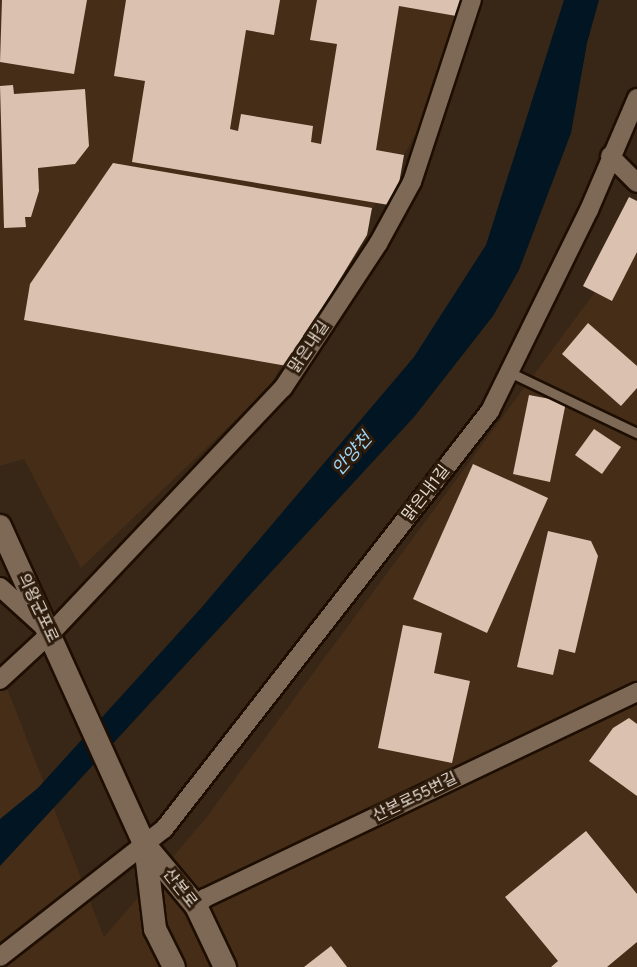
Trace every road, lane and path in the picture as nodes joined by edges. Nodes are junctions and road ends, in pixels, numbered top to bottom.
1 (472, 0) edge
2 (637, 98) edge
3 (610, 156) junction
4 (637, 183) edge
5 (509, 372) junction
6 (637, 433) edge
7 (0, 526) edge
8 (0, 587) edge
9 (51, 633) junction
10 (0, 680) edge
11 (637, 692) edge
12 (136, 824) joint
13 (146, 845) junction
14 (196, 906) junction
15 (0, 957) edge
16 (174, 967) edge
17 (225, 967) edge

1 - 9 street, 맑은내길
2 - 3 street, 맑은내1길
3 - 4 street
3 - 5 street, 맑은내1길
5 - 6 lane
5 - 13 street, 맑은내1길
7 - 9 street, 의왕군포로
8 - 9 street
9 - 10 street, 맑은내길
9 - 12 street, 의왕군포로
11 - 14 street, 산본로55번길
12 - 13 street, 산본로
13 - 14 street, 산본로
13 - 15 street, 맑은내1길
13 - 16 street, 산본로
14 - 17 street, 산본로

